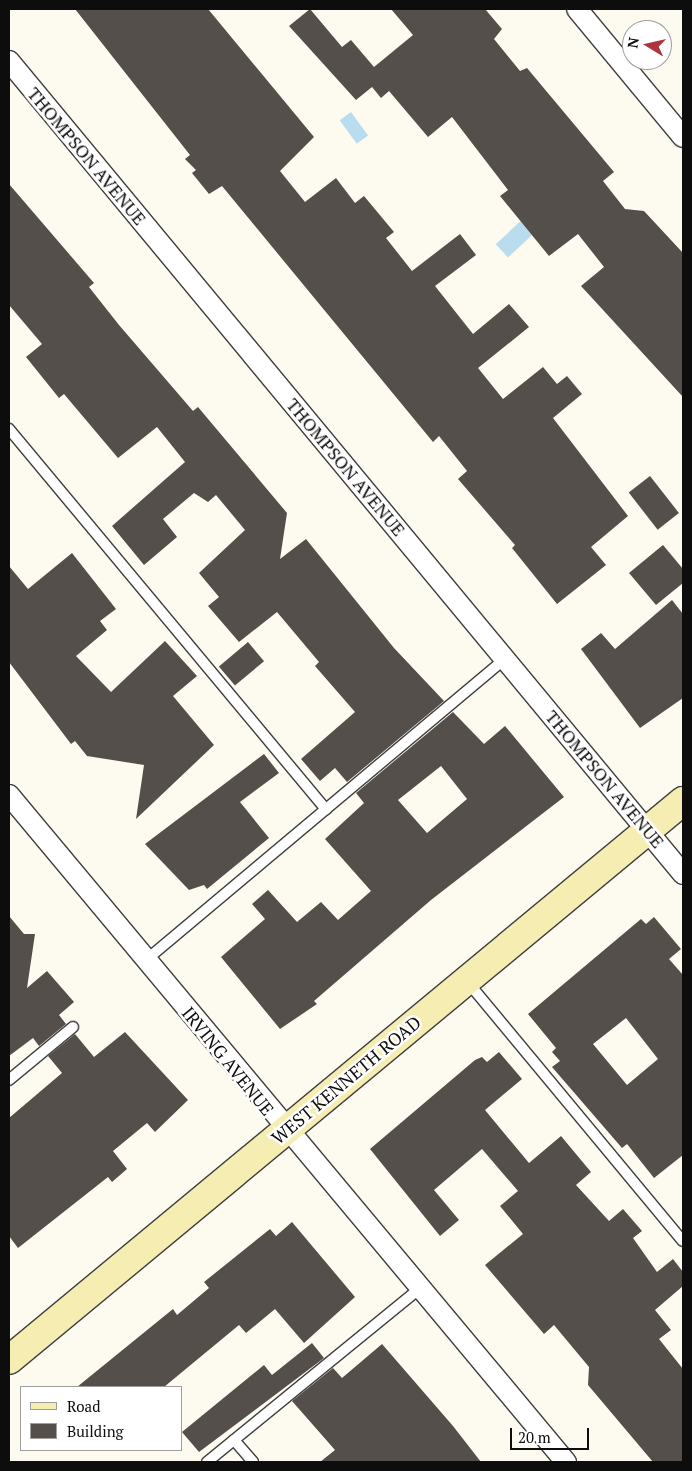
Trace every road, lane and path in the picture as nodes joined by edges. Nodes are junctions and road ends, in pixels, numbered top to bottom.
1 (577, 9) edge
2 (9, 61) edge
3 (683, 137) edge
4 (9, 429) edge
5 (505, 659) junction
6 (9, 795) edge
7 (683, 801) edge
8 (326, 808) junction
9 (647, 831) junction
10 (683, 874) edge
11 (146, 960) junction
12 (466, 980) junction
13 (73, 1027) dead end
14 (9, 1080) edge
15 (285, 1130) junction
16 (683, 1241) edge
17 (420, 1288) junction
18 (9, 1360) edge
19 (234, 1440) junction
20 (207, 1462) edge
21 (253, 1462) edge
22 (566, 1462) edge

1 - 3 street
2 - 5 street, THOMPSON AVENUE
4 - 8 lane
5 - 8 lane
5 - 9 street, THOMPSON AVENUE
6 - 11 street, IRVING AVENUE
7 - 9 street, WEST KENNETH ROAD
8 - 11 lane
9 - 10 street, THOMPSON AVENUE
9 - 12 street, WEST KENNETH ROAD
11 - 15 street, IRVING AVENUE
12 - 15 street, WEST KENNETH ROAD
12 - 16 lane
13 - 14 lane
15 - 17 street, IRVING AVENUE
15 - 18 street, WEST KENNETH ROAD
17 - 19 lane
17 - 22 street, IRVING AVENUE
19 - 20 lane
19 - 21 lane

